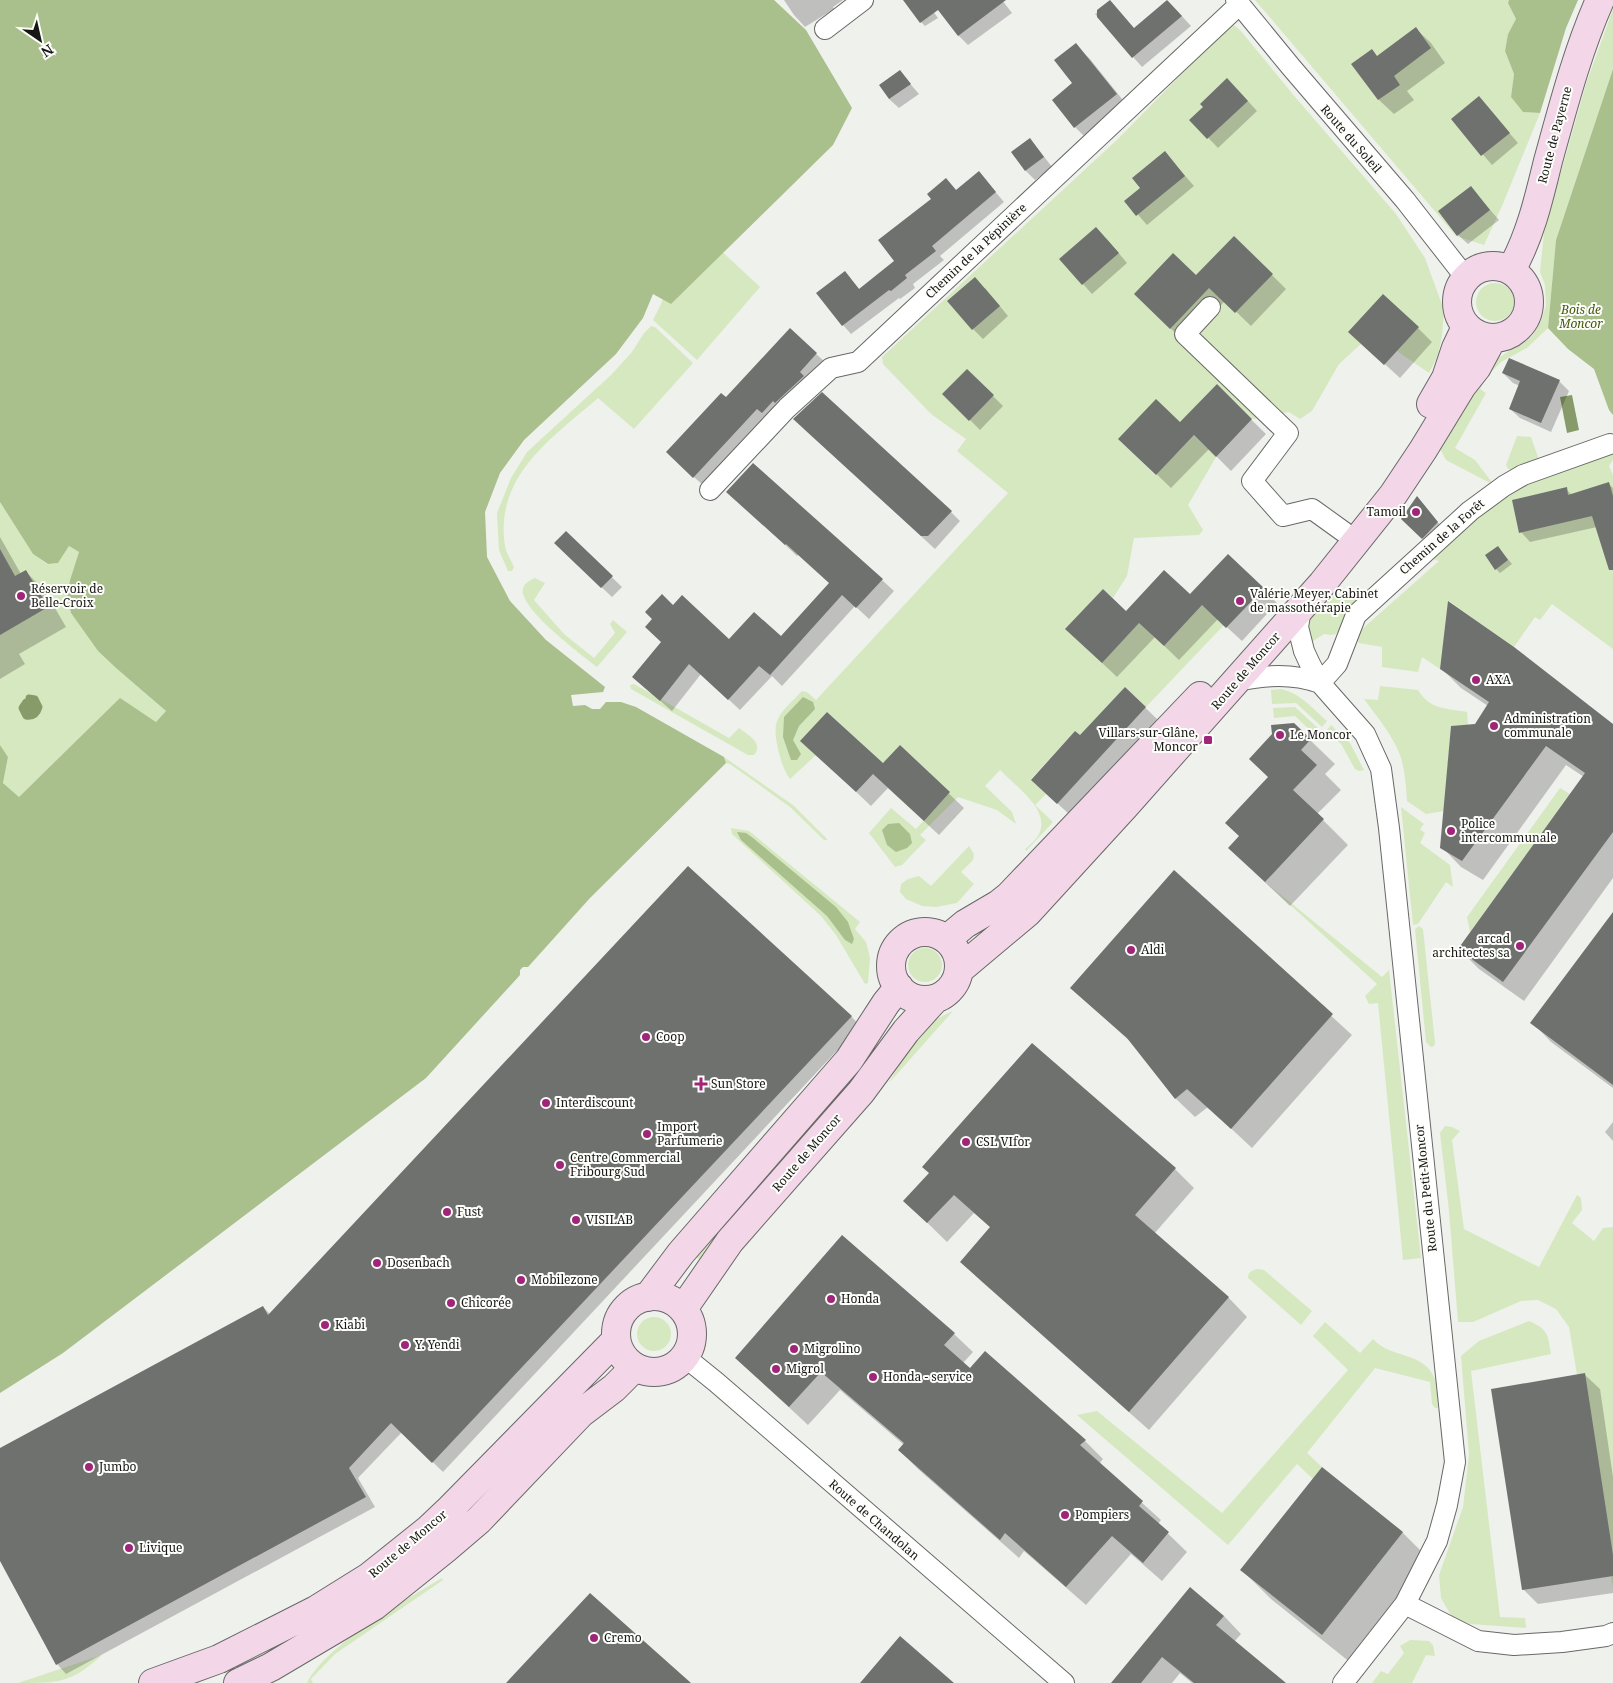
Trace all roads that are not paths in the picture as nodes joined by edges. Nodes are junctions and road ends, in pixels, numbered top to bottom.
1 (863, 0) edge
2 (1600, 0) edge
3 (1238, 2) edge
4 (825, 29) dead end
5 (1511, 270) junction
6 (1466, 278) junction
7 (1210, 307) dead end
8 (1466, 326) junction
9 (1492, 339) junction
10 (1610, 444) dead end
11 (710, 490) dead end
12 (1344, 532) junction
13 (1301, 609) junction
14 (1237, 681) junction
15 (1320, 683) junction
16 (947, 939) junction
17 (959, 970) junction
18 (899, 987) junction
19 (934, 1000) junction
20 (648, 1297) junction
21 (683, 1309) junction
22 (616, 1340) junction
23 (685, 1357) junction
24 (635, 1367) junction
25 (1405, 1604) junction
26 (1613, 1633) edge
27 (153, 1683) edge
28 (238, 1683) edge
29 (1064, 1683) edge
30 (1343, 1683) edge

1 - 4 street
2 - 5 main road, Route de Payerne
3 - 6 street, Route du Soleil
3 - 11 street, Chemin de la Pépinière
5 - 6 main road
5 - 9 main road
6 - 8 main road
7 - 12 street
8 - 9 main road
8 - 12 main road, Route de Moncor
9 - 13 main road, Route de Moncor
10 - 15 street, Chemin de la Forêt
12 - 16 main road, Route de Moncor
13 - 14 main road, Route de Moncor
13 - 15 street, Route du Petit-Moncor
14 - 15 street
14 - 17 main road, Route de Moncor
15 - 25 street, Route du Petit-Moncor
16 - 17 main road
16 - 18 main road
17 - 19 main road
18 - 19 main road
18 - 20 main road
19 - 21 main road, Route de Moncor
20 - 21 main road
20 - 22 main road
21 - 23 main road
22 - 24 main road
22 - 27 main road, Route de Moncor
23 - 24 main road
23 - 29 street, Route de Chandolan
24 - 28 main road, Route de Moncor
25 - 26 street
25 - 30 street, Route du Petit-Moncor

